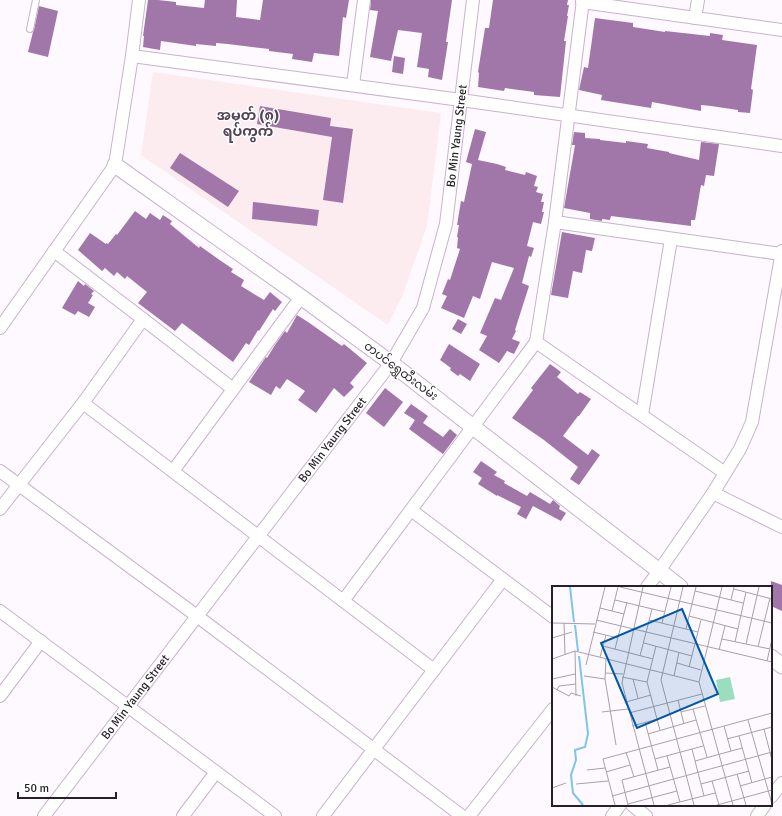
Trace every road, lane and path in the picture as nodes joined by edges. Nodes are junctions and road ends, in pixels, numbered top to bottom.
1 (36, 0) edge
2 (139, 0) edge
3 (364, 0) edge
4 (473, 0) edge
5 (698, 0) edge
6 (583, 1) edge
7 (695, 18) junction
8 (30, 30) dead end
9 (782, 30) edge
10 (132, 56) junction
11 (353, 85) junction
12 (461, 100) junction
13 (568, 116) junction
14 (782, 146) edge
15 (115, 165) junction
16 (555, 222) junction
17 (671, 238) junction
18 (54, 251) junction
19 (782, 253) edge
20 (301, 297) junction
21 (144, 319) junction
22 (0, 328) edge
23 (536, 342) junction
24 (391, 363) junction
25 (233, 389) junction
26 (83, 402) junction
27 (642, 415) junction
28 (473, 427) junction
29 (0, 471) edge
30 (173, 471) junction
31 (725, 473) junction
32 (19, 485) junction
33 (713, 493) junction
34 (0, 509) edge
35 (411, 510) junction
36 (782, 527) edge
37 (258, 536) junction
38 (659, 571) junction
39 (503, 579) junction
40 (648, 586) edge
41 (679, 586) edge
42 (343, 601) junction
43 (0, 611) edge
44 (197, 616) junction
45 (552, 616) edge
46 (41, 641) junction
47 (772, 658) edge
48 (782, 666) edge
49 (434, 670) junction
50 (0, 696) edge
51 (128, 706) junction
52 (552, 710) edge
53 (374, 749) junction
54 (216, 772) junction
55 (619, 806) edge
56 (633, 806) edge
57 (764, 806) edge
58 (44, 816) edge
59 (183, 816) edge
60 (275, 816) edge
61 (323, 816) edge
62 (462, 816) edge
63 (469, 816) edge
64 (612, 816) edge
65 (646, 816) edge
66 (757, 816) edge

1 - 8 lane
2 - 10 street
3 - 11 street
4 - 12 street, Bo Min Yaung Street
5 - 7 street
6 - 7 street
6 - 13 street
7 - 9 street
10 - 11 street
10 - 15 street
11 - 12 street
12 - 13 street
12 - 24 street, Bo Min Yaung Street
13 - 14 street
13 - 16 street
15 - 18 street
15 - 20 street, တပင်ရွှေထီးလမ်း
16 - 17 street
16 - 23 street
17 - 19 street
17 - 27 street
18 - 21 street
18 - 22 street
19 - 31 street
20 - 24 street, တပင်ရွှေထီးလမ်း
20 - 25 street
21 - 25 street
21 - 26 street
23 - 27 street
23 - 28 street
24 - 28 street, တပင်ရွှေထီးလမ်း
24 - 37 street, Bo Min Yaung Street
25 - 30 street
26 - 30 street
26 - 32 street
27 - 31 street
28 - 35 street
28 - 38 street, တပင်ရွှေထီးလမ်း
29 - 32 street
30 - 37 street
31 - 33 street
32 - 34 street
32 - 44 street
33 - 36 street
33 - 38 street
35 - 39 street
35 - 42 street
37 - 42 street
37 - 44 street, Bo Min Yaung Street
38 - 40 street
38 - 41 street, တပင်ရွှေထီးလမ်း
39 - 45 street
39 - 49 street
42 - 49 street
43 - 46 street
44 - 51 street, Bo Min Yaung Street
44 - 53 street
46 - 50 street
46 - 51 street
47 - 48 street
49 - 53 street
51 - 54 street
51 - 58 street, Bo Min Yaung Street
52 - 63 street
53 - 61 street
53 - 62 street
54 - 59 street
54 - 60 street
55 - 64 street
56 - 65 street
57 - 66 street

